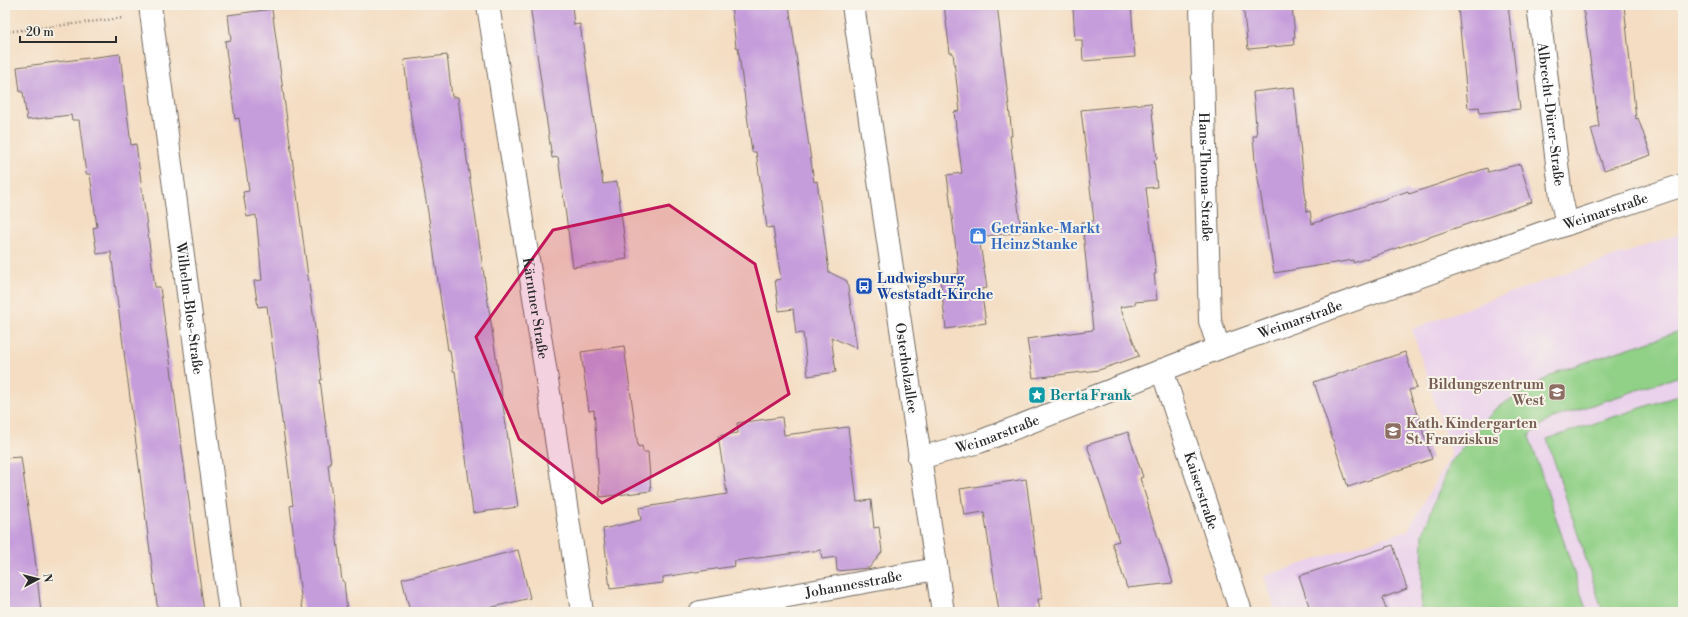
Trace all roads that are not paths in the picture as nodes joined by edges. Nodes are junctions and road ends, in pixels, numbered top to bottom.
1 (488, 5) edge
2 (853, 5) edge
3 (1201, 5) edge
4 (1538, 5) edge
5 (151, 10) edge
6 (1683, 185) edge
7 (1567, 224) junction
8 (1219, 348) junction
9 (1162, 370) junction
10 (919, 458) junction
11 (936, 569) junction
12 (230, 612) edge
13 (582, 612) edge
14 (700, 612) edge
15 (943, 612) edge
16 (1241, 612) edge

1 - 13 street, Kärntner Straße
2 - 10 street, Osterholzallee
3 - 8 street, Hans-Thoma-Straße
4 - 7 street, Albrecht-Dürer-Straße
5 - 12 street, Wilhelm-Blos-Straße
6 - 7 street, Weimarstraße
7 - 8 street, Weimarstraße
8 - 9 street, Weimarstraße
9 - 10 street, Weimarstraße
9 - 16 street, Kaiserstraße
10 - 11 street, Osterholzallee
11 - 14 street, Johannesstraße
11 - 15 street, Osterholzallee

